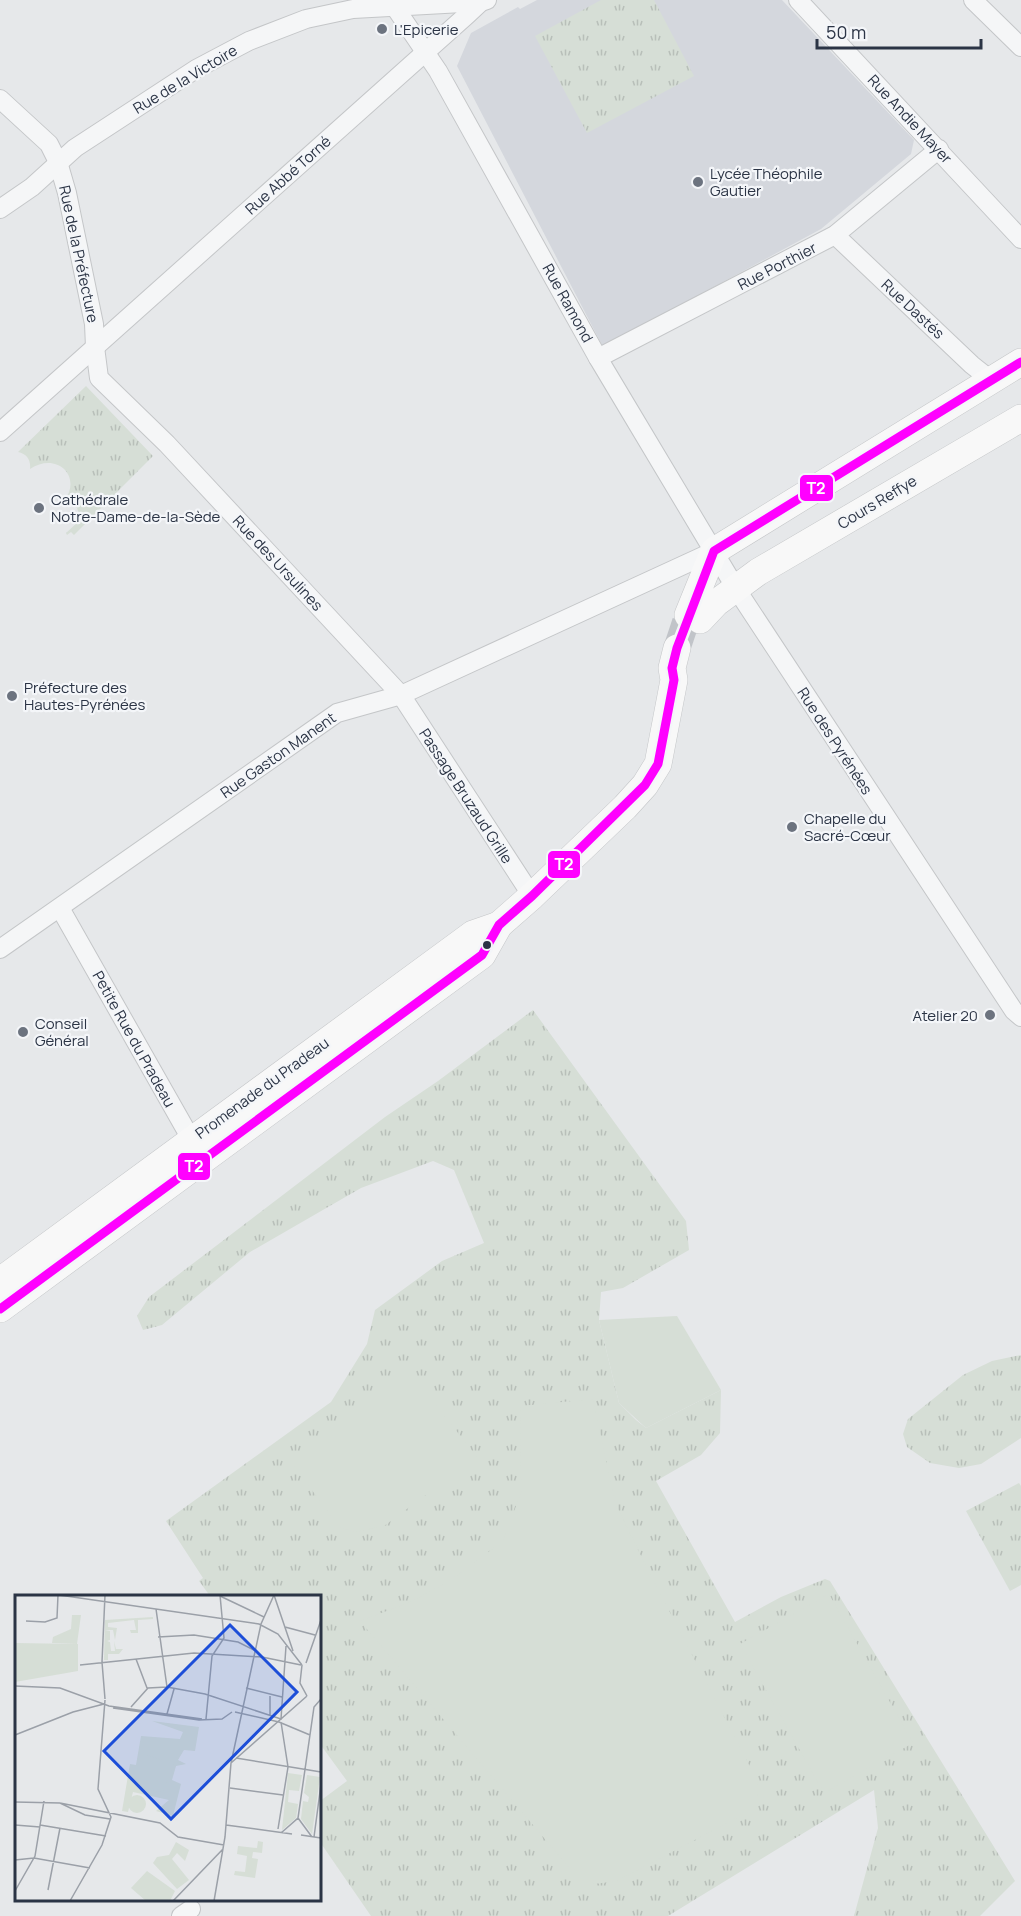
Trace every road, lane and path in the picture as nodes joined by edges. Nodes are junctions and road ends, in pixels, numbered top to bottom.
1 (798, 0) edge
2 (973, 0) edge
3 (484, 1) edge
4 (392, 3) edge
5 (1021, 46) edge
6 (425, 53) junction
7 (0, 99) edge
8 (939, 149) junction
9 (58, 162) junction
10 (0, 209) edge
11 (835, 235) junction
12 (1021, 238) edge
13 (95, 347) junction
14 (598, 358) junction
15 (1021, 362) edge
16 (992, 380) junction
17 (1021, 418) edge
18 (0, 432) edge
19 (714, 551) junction
20 (735, 587) junction
21 (684, 651) tunnel mouth
22 (401, 695) junction
23 (532, 896) junction
24 (60, 908) junction
25 (499, 925) junction
26 (0, 950) edge
27 (1021, 1017) edge
28 (190, 1139) junction
29 (187, 1171) junction
30 (0, 1281) edge
31 (0, 1309) edge

1 - 8 street, Rue Andie Mayer
2 - 5 street
3 - 4 street, Rue Abbé Torné
3 - 6 street, Rue Abbé Torné
4 - 6 street, Rue Ramond
4 - 9 street, Rue de la Victoire
6 - 13 street, Rue Abbé Torné
6 - 14 street, Rue Ramond
7 - 9 street, Rue de la Préfecture
8 - 11 street, Rue Porthier
8 - 12 street, Rue Andie Mayer
9 - 10 street, Rue de la Victoire
9 - 13 street, Rue de la Préfecture
11 - 14 street, Rue Porthier
11 - 16 street, Rue Dastés
13 - 18 street, Rue Abbé Torné
13 - 22 street, Rue des Ursulines
14 - 19 street, Rue Ramond
15 - 16 street
16 - 19 street
17 - 20 street, Cours Reffye
19 - 20 street, Rue des Pyrénées
19 - 20 street
19 - 22 street, Rue Gaston Manent
20 - 27 street, Rue des Pyrénées
21 - 23 street, Promenade du Pradeau
22 - 23 street, Passage Bruzaud Grille
22 - 24 street, Rue Gaston Manent
23 - 25 street, Promenade du Pradeau
24 - 26 street, Rue Gaston Manent
24 - 28 street, Petite Rue du Pradeau
25 - 28 street, Promenade du Pradeau
25 - 29 street, Promenade du Pradeau
28 - 29 street
28 - 30 street, Promenade du Pradeau
29 - 31 street, Promenade du Pradeau

